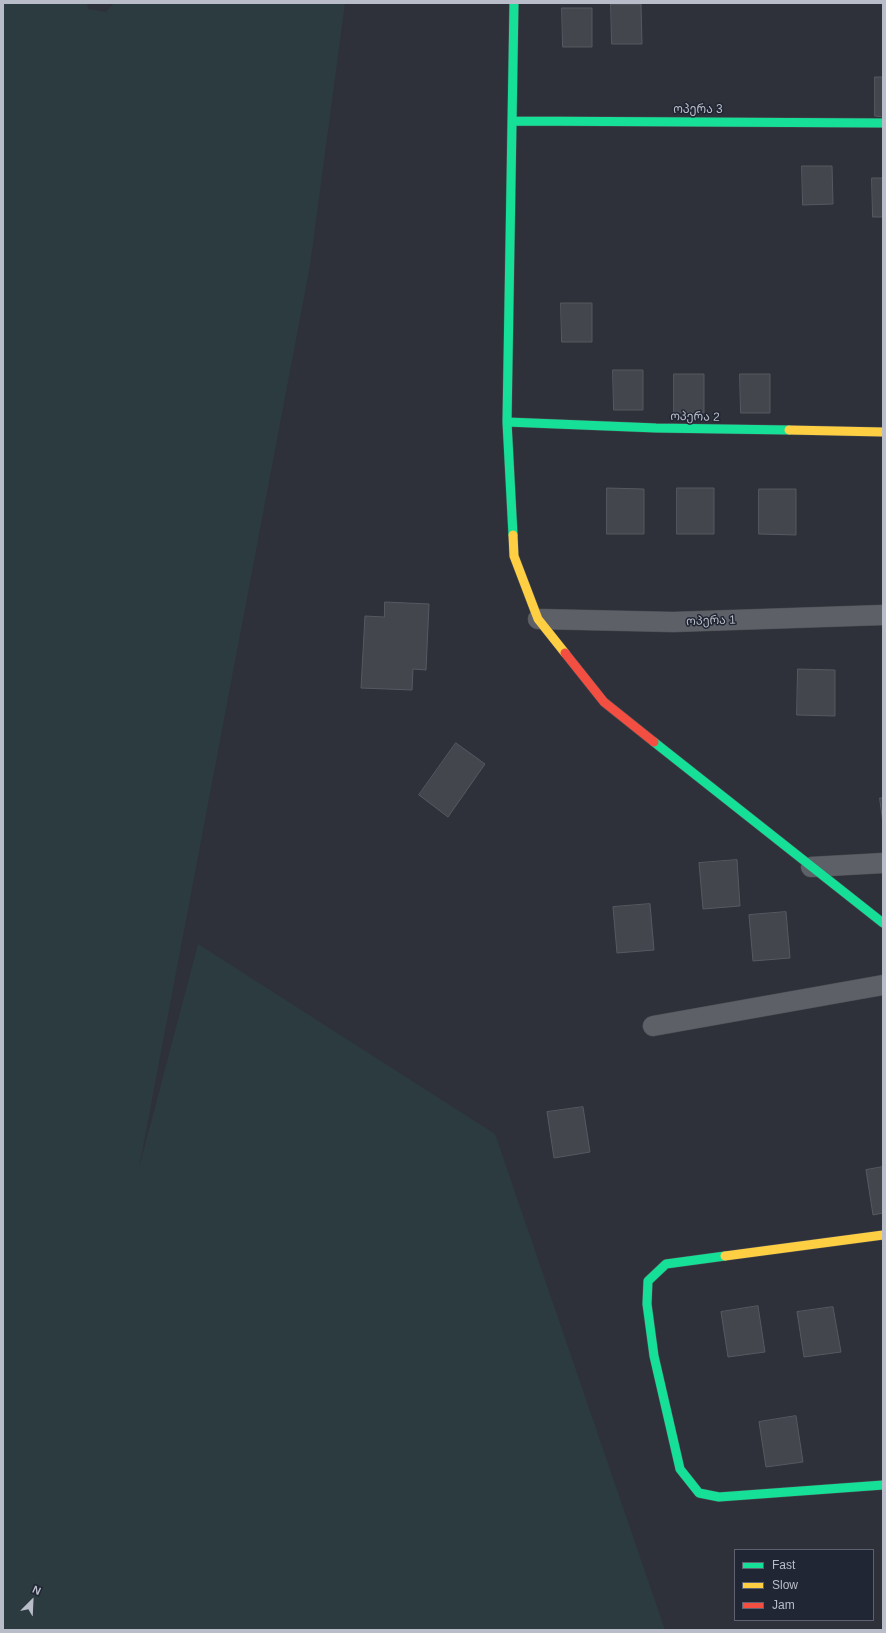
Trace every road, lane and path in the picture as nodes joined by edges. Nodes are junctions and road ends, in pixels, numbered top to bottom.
1 (514, 3) edge
2 (513, 121) junction
3 (883, 123) edge
4 (507, 422) junction
5 (883, 432) edge
6 (883, 615) edge
7 (538, 619) junction
8 (883, 863) edge
9 (811, 867) junction
10 (883, 923) edge
11 (883, 985) edge
12 (653, 1026) dead end
13 (883, 1235) edge
14 (883, 1485) edge

1 - 2 street
2 - 3 street, ოპერა 3
2 - 4 street
4 - 5 street, ოპერა 2
4 - 7 street
6 - 7 street, ოპერა 1
7 - 9 street
8 - 9 street
9 - 10 street
11 - 12 street
13 - 14 street

